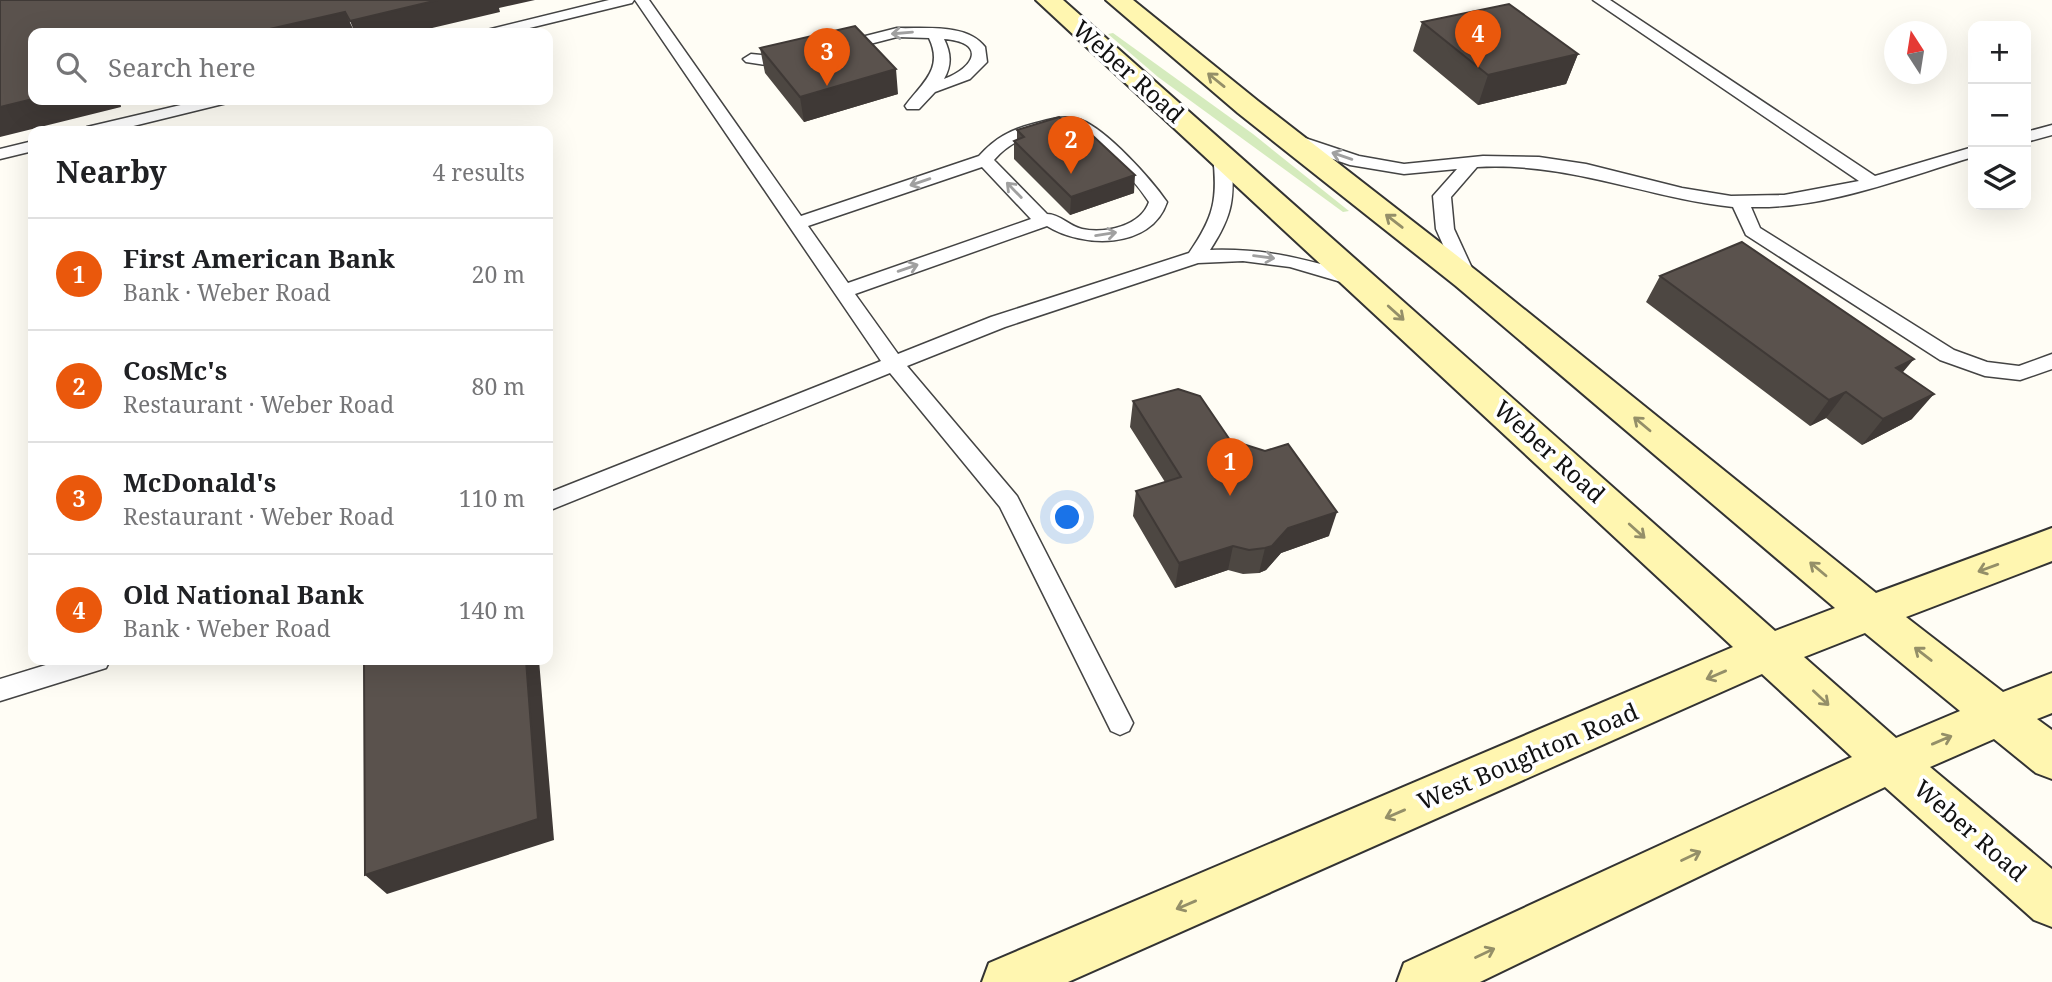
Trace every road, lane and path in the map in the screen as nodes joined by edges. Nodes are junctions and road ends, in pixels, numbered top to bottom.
1 (627, 0) edge
2 (642, 0) edge
3 (1048, 0) edge
4 (1118, 0) edge
5 (1600, 0) edge
6 (512, 28) edge
7 (934, 34) junction
8 (751, 59) dead end
9 (929, 89) junction
10 (200, 105) edge
11 (913, 106) dead end
12 (114, 126) edge
13 (2052, 130) edge
14 (2031, 136) edge
15 (2031, 136) edge
16 (1289, 138) junction
17 (2052, 145) edge
18 (28, 147) edge
19 (1968, 153) edge
20 (0, 154) edge
21 (1222, 156) junction
22 (985, 160) junction
23 (1472, 162) junction
24 (1871, 181) junction
25 (1738, 200) junction
26 (1043, 221) junction
27 (797, 224) junction
28 (1196, 257) junction
29 (1467, 279) junction
30 (1361, 282) junction
31 (843, 291) junction
32 (2052, 361) edge
33 (894, 364) junction
34 (553, 500) edge
35 (2052, 544) edge
36 (1870, 613) junction
37 (1770, 651) junction
38 (81, 665) edge
39 (0, 690) edge
40 (2052, 692) edge
41 (2000, 715) junction
42 (1120, 723) dead end
43 (2052, 758) edge
44 (1890, 762) junction
45 (2052, 902) edge
46 (1008, 982) edge
47 (1423, 982) edge

1 - 6 lane
2 - 27 lane
3 - 21 main road, Weber Road
16 -> 4 main road, Weber Road
5 - 24 lane
7 -> 8 lane
7 - 9 lane
7 - 9 lane
9 - 11 lane
10 - 12 lane
13 - 14 lane
15 - 17 lane
23 -> 16 lane
29 -> 16 main road, Weber Road
18 - 20 lane
19 - 24 lane
21 - 28 lane
21 - 30 main road, Weber Road
26 -> 22 lane
26 -> 22 lane
22 -> 27 lane
23 - 25 lane
23 - 29 lane
24 - 25 lane
25 - 32 lane
31 -> 26 lane
27 - 31 lane
28 -> 30 lane
28 - 33 lane
36 -> 29 main road, Weber Road
30 -> 37 main road, Weber Road
31 - 33 lane
33 - 34 lane
33 - 42 lane
35 -> 36 main road, West Boughton Road
36 - 37 main road, West Boughton Road
41 -> 36 main road, Weber Road
37 -> 44 main road, Weber Road
37 -> 46 main road, West Boughton Road
38 - 39 lane
40 - 41 main road
41 - 43 main road, Weber Road
44 -> 41 main road
44 - 45 main road, Weber Road
47 -> 44 main road

